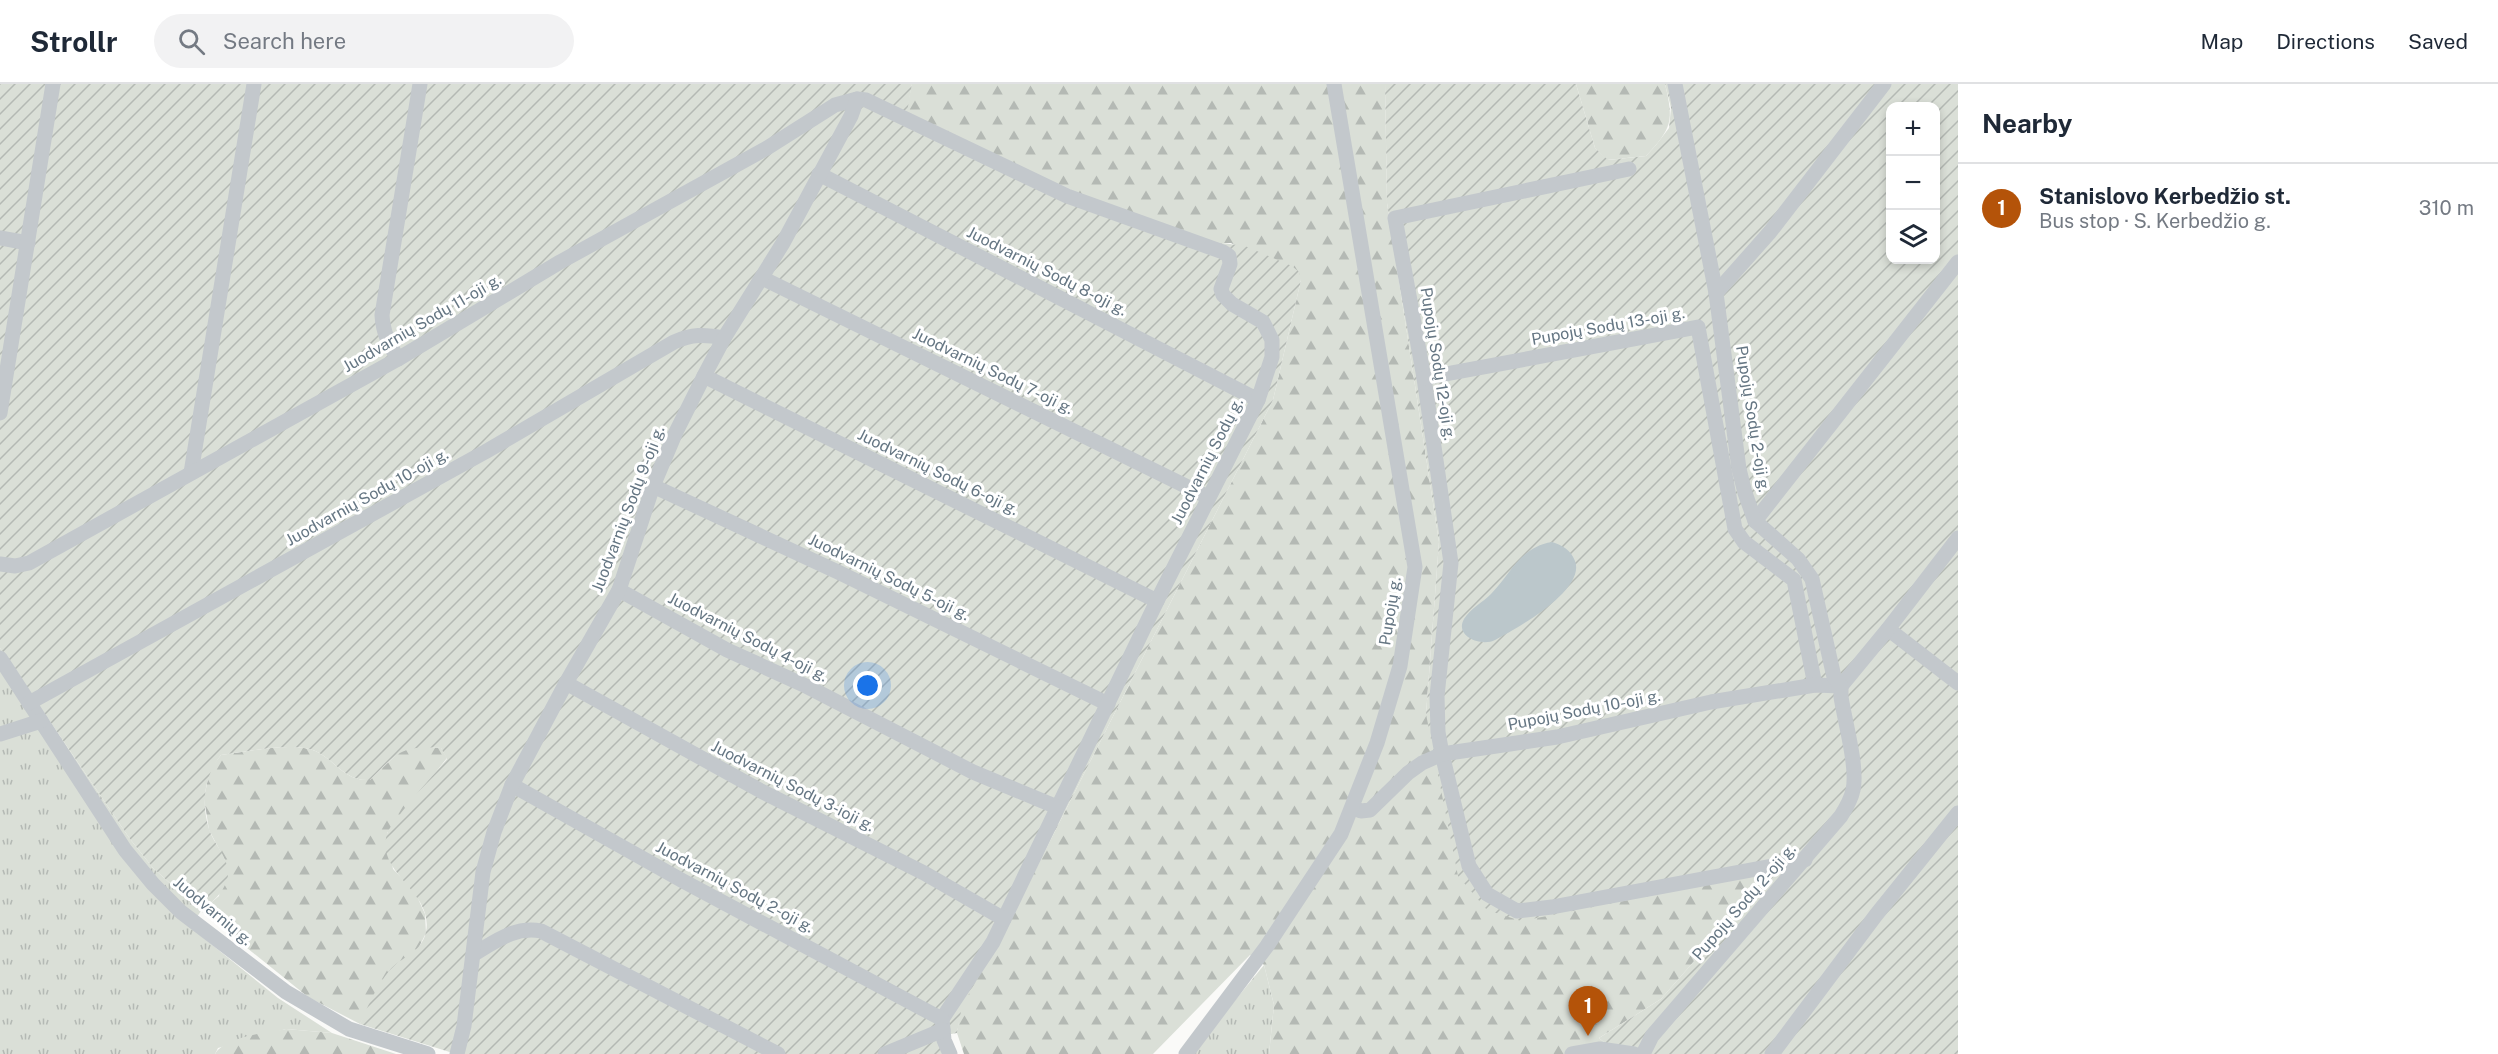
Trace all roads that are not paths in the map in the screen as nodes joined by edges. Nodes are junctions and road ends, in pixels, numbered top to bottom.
1 (53, 84) edge
2 (254, 84) edge
3 (420, 84) edge
4 (1334, 84) edge
5 (1674, 84) edge
6 (1884, 84) edge
7 (857, 99) junction
8 (1629, 168) dead end
9 (819, 174) junction
10 (0, 238) edge
11 (28, 243) junction
12 (1958, 262) edge
13 (762, 278) junction
14 (1716, 293) junction
15 (724, 338) junction
16 (398, 359) junction
17 (704, 376) junction
18 (1424, 378) junction
19 (1258, 400) junction
20 (0, 407) edge
21 (191, 473) junction
22 (653, 486) junction
23 (1208, 497) junction
24 (1755, 521) junction
25 (1958, 538) edge
26 (0, 564) edge
27 (619, 590) junction
28 (1157, 601) junction
29 (1888, 629) junction
30 (0, 658) edge
31 (566, 683) junction
32 (1958, 683) edge
33 (1815, 685) junction
34 (1841, 686) junction
35 (29, 703) junction
36 (1108, 704) junction
37 (41, 721) junction
38 (0, 734) edge
39 (1442, 754) junction
40 (512, 785) junction
41 (1057, 807) junction
42 (1353, 808) junction
43 (1958, 813) edge
44 (1805, 860) junction
45 (1004, 919) junction
46 (474, 954) junction
47 (942, 1024) junction
48 (428, 1054) edge
49 (457, 1054) edge
50 (778, 1054) edge
51 (885, 1054) edge
52 (950, 1054) edge
53 (1186, 1054) edge
54 (1572, 1054) edge
55 (1634, 1054) edge
56 (1643, 1054) edge
57 (1772, 1054) edge

1 - 11 street
2 - 21 street
3 - 16 street
4 - 42 street, Pupojų g.
5 - 14 street, Pupojų Sodų 2-oji g.
6 - 14 street
7 - 9 street, Juodvarnių Sodų 9-oji g.
7 - 16 street, Juodvarnių Sodų 11-oji g.
7 - 19 street, Juodvarnių Sodų g.
8 - 18 street, Pupojų Sodų 12-oji g.
9 - 13 street, Juodvarnių Sodų 9-oji g.
9 - 19 street, Juodvarnių Sodų 8-oji g.
10 - 11 street
11 - 20 street
12 - 24 street
13 - 15 street, Juodvarnių Sodų 9-oji g.
13 - 23 street, Juodvarnių Sodų 7-oji g.
14 - 24 street, Pupojų Sodų 2-oji g.
15 - 17 street, Juodvarnių Sodų 9-oji g.
15 - 35 street, Juodvarnių Sodų 10-oji g.
16 - 21 street, Juodvarnių Sodų 11-oji g.
17 - 22 street, Juodvarnių Sodų 9-oji g.
17 - 28 street, Juodvarnių Sodų 6-oji g.
18 - 33 street, Pupojų Sodų 13-oji g.
18 - 39 street, Pupojų Sodų 12-oji g.
19 - 23 street, Juodvarnių Sodų g.
21 - 26 street, Juodvarnių Sodų 11-oji g.
22 - 27 street, Juodvarnių Sodų 9-oji g.
22 - 36 street, Juodvarnių Sodų 5-oji g.
23 - 28 street, Juodvarnių Sodų g.
24 - 34 street, Pupojų Sodų 2-oji g.
25 - 29 street
27 - 31 street, Juodvarnių Sodų 9-oji g.
27 - 41 street, Juodvarnių Sodų 4-oji g.
28 - 36 street, Juodvarnių Sodų g.
29 - 32 street
29 - 34 street
30 - 35 street, Juodvarnių g.
31 - 40 street, Juodvarnių Sodų 9-oji g.
31 - 45 street, Juodvarnių Sodų 3-ioji g.
33 - 34 street, Pupojų Sodų 10-oji g.
33 - 39 street, Pupojų Sodų 10-oji g.
34 - 44 street, Pupojų Sodų 2-oji g.
35 - 37 street, Juodvarnių g.
36 - 41 street, Juodvarnių Sodų g.
37 - 38 street
37 - 48 street, Juodvarnių g.
39 - 42 street, Pupojų Sodų 10-oji g.
39 - 44 street, Pupojų Sodų 12-oji g.
40 - 46 street, Juodvarnių Sodų 9-oji g.
40 - 47 street, Juodvarnių Sodų 2-oji g.
41 - 45 street, Juodvarnių Sodų g.
42 - 53 street, Pupojų g.
43 - 57 street
44 - 56 street, Pupojų Sodų 2-oji g.
45 - 47 street, Juodvarnių Sodų g.
46 - 49 street, Juodvarnių Sodų 9-oji g.
46 - 50 street
47 - 51 street
47 - 52 street
54 - 55 street

